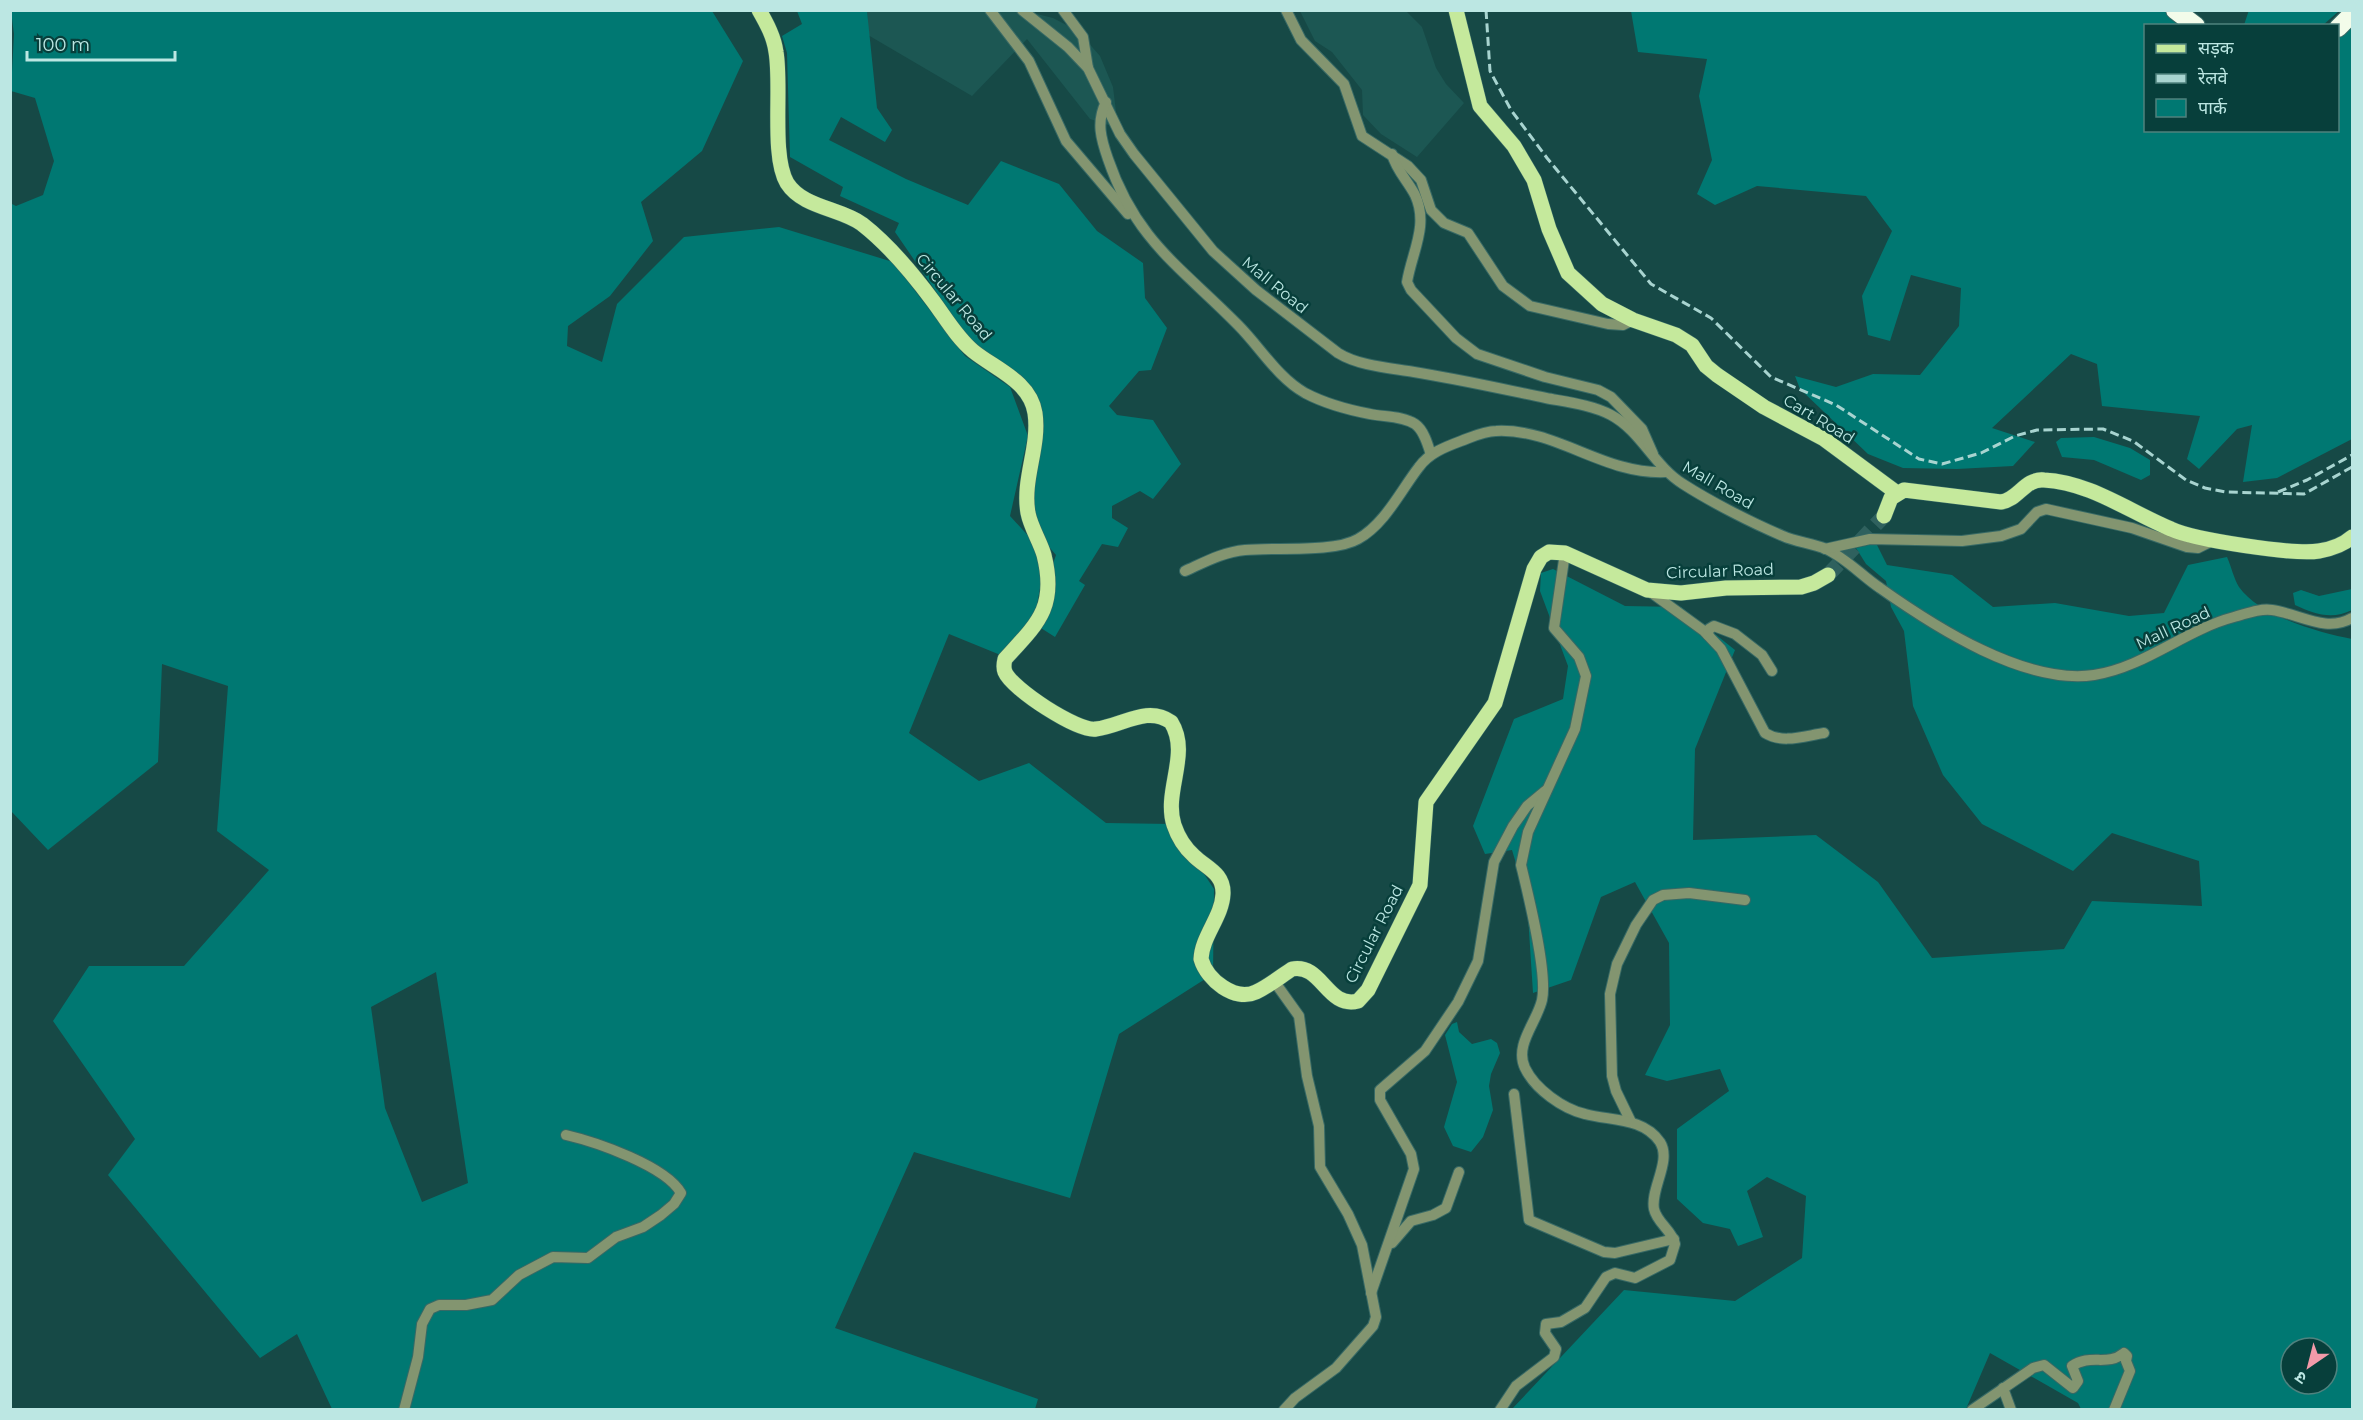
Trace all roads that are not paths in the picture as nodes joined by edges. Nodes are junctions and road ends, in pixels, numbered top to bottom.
1 (759, 10) edge
2 (990, 10) edge
3 (1022, 10) edge
4 (1063, 10) edge
5 (1286, 10) edge
6 (1456, 10) edge
7 (2175, 10) edge
8 (2352, 14) edge
9 (2193, 24) edge
10 (2339, 26) edge
11 (1088, 68) junction
12 (1106, 102) junction
13 (1392, 154) junction
14 (1139, 224) junction
15 (1633, 320) junction
16 (1431, 455) junction
17 (1653, 458) junction
18 (1666, 472) junction
19 (1897, 493) junction
20 (1884, 516) tunnel mouth
21 (2352, 537) edge
22 (2212, 541) junction
23 (1825, 549) junction
24 (1565, 553) junction
25 (1185, 571) dead end
26 (1828, 575) tunnel mouth
27 (1647, 590) junction
28 (2352, 618) edge
29 (1708, 635) junction
30 (1772, 671) dead end
31 (1824, 733) dead end
32 (1550, 787) junction
33 (1745, 900) dead end
34 (1274, 981) junction
35 (1514, 1094) dead end
36 (1631, 1122) junction
37 (566, 1135) dead end
38 (1459, 1173) dead end
39 (1674, 1239) junction
40 (1388, 1247) junction
41 (1371, 1293) junction
42 (2003, 1388) junction
43 (404, 1410) edge
44 (1284, 1410) edge
45 (1500, 1410) edge
46 (1972, 1410) edge
47 (2011, 1410) edge
48 (2114, 1410) edge

1 - 34 main road, Circular Road
2 - 14 street
3 - 11 street, Mall Road
4 - 11 street
5 - 13 street
6 - 15 main road, Cart Road
7 - 9 highway
8 - 10 highway
11 - 12 street, Mall Road
12 - 14 street
12 - 17 street, Mall Road
13 - 15 street
13 - 17 street
14 - 16 street
15 - 19 main road, Cart Road
16 - 18 street
16 - 25 street
17 - 18 street, Mall Road
18 - 23 street, Mall Road
19 - 20 main road
19 - 22 main road
21 - 22 main road
22 - 23 street
23 - 28 street, Mall Road
24 - 27 main road, Circular Road
24 - 32 street
24 - 34 main road, Circular Road
26 - 27 main road, Circular Road
27 - 29 street
29 - 30 street
29 - 31 street
32 - 36 street
32 - 40 street
33 - 36 street
34 - 41 street
35 - 39 street
36 - 39 street
37 - 43 street
38 - 40 street
39 - 45 street
40 - 41 street
41 - 44 street
42 - 46 street
42 - 47 street
42 - 48 street

